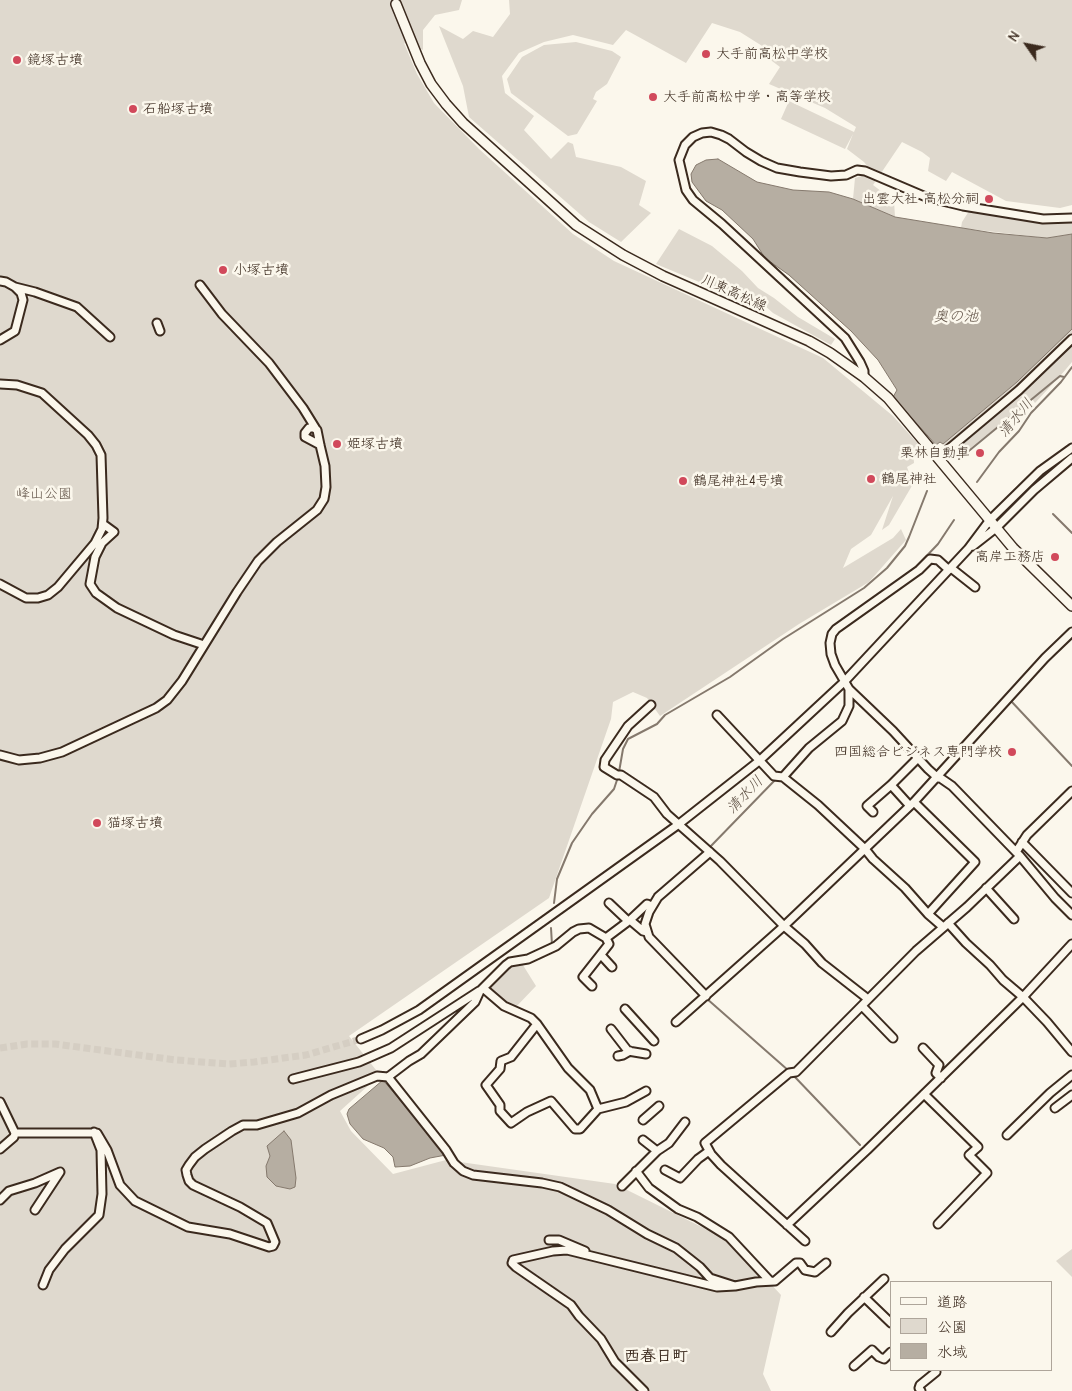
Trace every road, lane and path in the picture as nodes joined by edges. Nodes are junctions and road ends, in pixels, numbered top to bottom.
1 (396, 4) dead end
2 (1072, 218) edge
3 (0, 281) edge
4 (200, 285) dead end
5 (16, 287) junction
6 (157, 323) dead end
7 (160, 331) dead end
8 (110, 337) dead end
9 (0, 340) edge
10 (1072, 341) edge
11 (864, 377) junction
12 (0, 384) edge
13 (317, 430) junction
14 (320, 446) junction
15 (1072, 448) edge
16 (938, 458) junction
17 (1072, 458) edge
18 (989, 521) junction
19 (103, 524) junction
20 (996, 528) junction
21 (968, 549) junction
22 (950, 569) junction
23 (0, 584) edge
24 (975, 587) dead end
25 (1072, 606) edge
26 (1072, 632) edge
27 (204, 645) junction
28 (844, 682) junction
29 (849, 689) junction
30 (651, 705) dead end
31 (717, 715) dead end
32 (0, 755) edge
33 (918, 758) junction
34 (759, 761) junction
35 (779, 776) junction
36 (938, 777) junction
37 (891, 785) junction
38 (1072, 791) edge
39 (912, 804) junction
40 (873, 812) dead end
41 (679, 824) junction
42 (1022, 842) junction
43 (865, 849) junction
44 (707, 850) junction
45 (1018, 854) junction
46 (986, 888) junction
47 (1072, 893) edge
48 (609, 903) dead end
49 (649, 905) junction
50 (928, 914) junction
51 (1072, 914) edge
52 (1014, 919) dead end
53 (629, 920) junction
54 (946, 925) junction
55 (784, 926) junction
56 (645, 931) junction
57 (606, 938) junction
58 (1072, 944) edge
59 (601, 955) junction
60 (612, 967) dead end
61 (592, 986) dead end
62 (481, 989) junction
63 (706, 996) junction
64 (1023, 997) junction
65 (868, 999) junction
66 (862, 1006) junction
67 (625, 1009) dead end
68 (676, 1022) dead end
69 (537, 1024) junction
70 (611, 1029) dead end
71 (893, 1038) dead end
72 (361, 1040) tunnel mouth
73 (654, 1041) dead end
74 (923, 1048) dead end
75 (630, 1051) junction
76 (1072, 1052) edge
77 (646, 1054) dead end
78 (618, 1056) dead end
79 (1072, 1075) edge
80 (388, 1077) junction
81 (941, 1078) junction
82 (293, 1079) dead end
83 (646, 1091) dead end
84 (924, 1094) junction
85 (1072, 1096) edge
86 (0, 1102) edge
87 (659, 1106) dead end
88 (1055, 1108) dead end
89 (598, 1109) junction
90 (643, 1120) dead end
91 (685, 1122) dead end
92 (94, 1132) junction
93 (15, 1133) junction
94 (1007, 1135) dead end
95 (643, 1140) dead end
96 (0, 1149) edge
97 (709, 1150) junction
98 (656, 1151) junction
99 (665, 1170) dead end
100 (636, 1171) junction
101 (622, 1186) dead end
102 (0, 1200) edge
103 (35, 1210) dead end
104 (787, 1224) junction
105 (938, 1224) dead end
106 (549, 1240) dead end
107 (805, 1241) dead end
108 (602, 1258) junction
109 (826, 1263) dead end
110 (884, 1279) dead end
111 (770, 1281) junction
112 (43, 1285) dead end
113 (735, 1286) junction
114 (864, 1297) junction
115 (890, 1322) edge
116 (830, 1332) dead end
117 (890, 1353) edge
118 (854, 1366) dead end
119 (936, 1372) dead end
120 (919, 1390) edge
121 (644, 1391) edge

1 - 11 main road, 川東高松線
2 - 11 street
3 - 5 street
4 - 13 street
5 - 8 street
5 - 9 street
6 - 7 street
10 - 16 street
11 - 16 main road, 川東高松線
12 - 19 street
13 - 14 street
13 - 14 street
14 - 27 street
15 - 18 street
16 - 18 main road, 川東高松線
17 - 20 street
18 - 20 main road, 川東高松線
18 - 21 street
19 - 23 street
19 - 27 street
20 - 21 street
20 - 25 main road, 川東高松線
21 - 22 street
22 - 24 street
22 - 28 street
22 - 28 street
26 - 36 street
27 - 32 street
28 - 29 street
28 - 34 street
29 - 33 street
29 - 35 street
30 - 41 street
31 - 34 street
33 - 36 street
33 - 37 street
34 - 35 street
34 - 41 street
35 - 43 street
36 - 39 street
36 - 45 street
37 - 39 street
37 - 40 street
38 - 42 street
39 - 43 street
39 - 50 street
41 - 44 street
41 - 72 street
42 - 45 street
42 - 47 street
43 - 50 street
43 - 55 street
44 - 49 street
44 - 55 street
45 - 46 street
45 - 51 street
46 - 52 street
46 - 54 street
48 - 53 street
49 - 53 street
49 - 56 street
50 - 54 street
53 - 56 street
53 - 57 street
54 - 64 street
54 - 65 street
55 - 63 street
55 - 65 street
56 - 63 street
57 - 59 street
57 - 62 street
58 - 64 street
59 - 60 street
59 - 61 street
62 - 69 street
62 - 80 street
62 - 82 street
63 - 68 street
64 - 76 street
64 - 81 street
65 - 66 street
66 - 71 street
66 - 97 street
67 - 73 street
69 - 89 street
69 - 89 street
70 - 75 street
74 - 81 street
75 - 77 street
75 - 78 street
79 - 94 street
80 - 92 street
80 - 113 street
81 - 84 street
83 - 89 street
84 - 104 street
84 - 105 street
85 - 88 street
86 - 93 street
87 - 90 street
91 - 98 street
92 - 93 street
92 - 112 street
93 - 96 street
95 - 98 street
97 - 99 street
97 - 104 street
98 - 100 street
100 - 101 street
100 - 111 street
102 - 103 street
104 - 107 street
106 - 108 street
108 - 113 street
108 - 121 street
109 - 111 street
110 - 114 street
111 - 113 street
114 - 115 street
114 - 116 street
117 - 118 street
119 - 120 street

